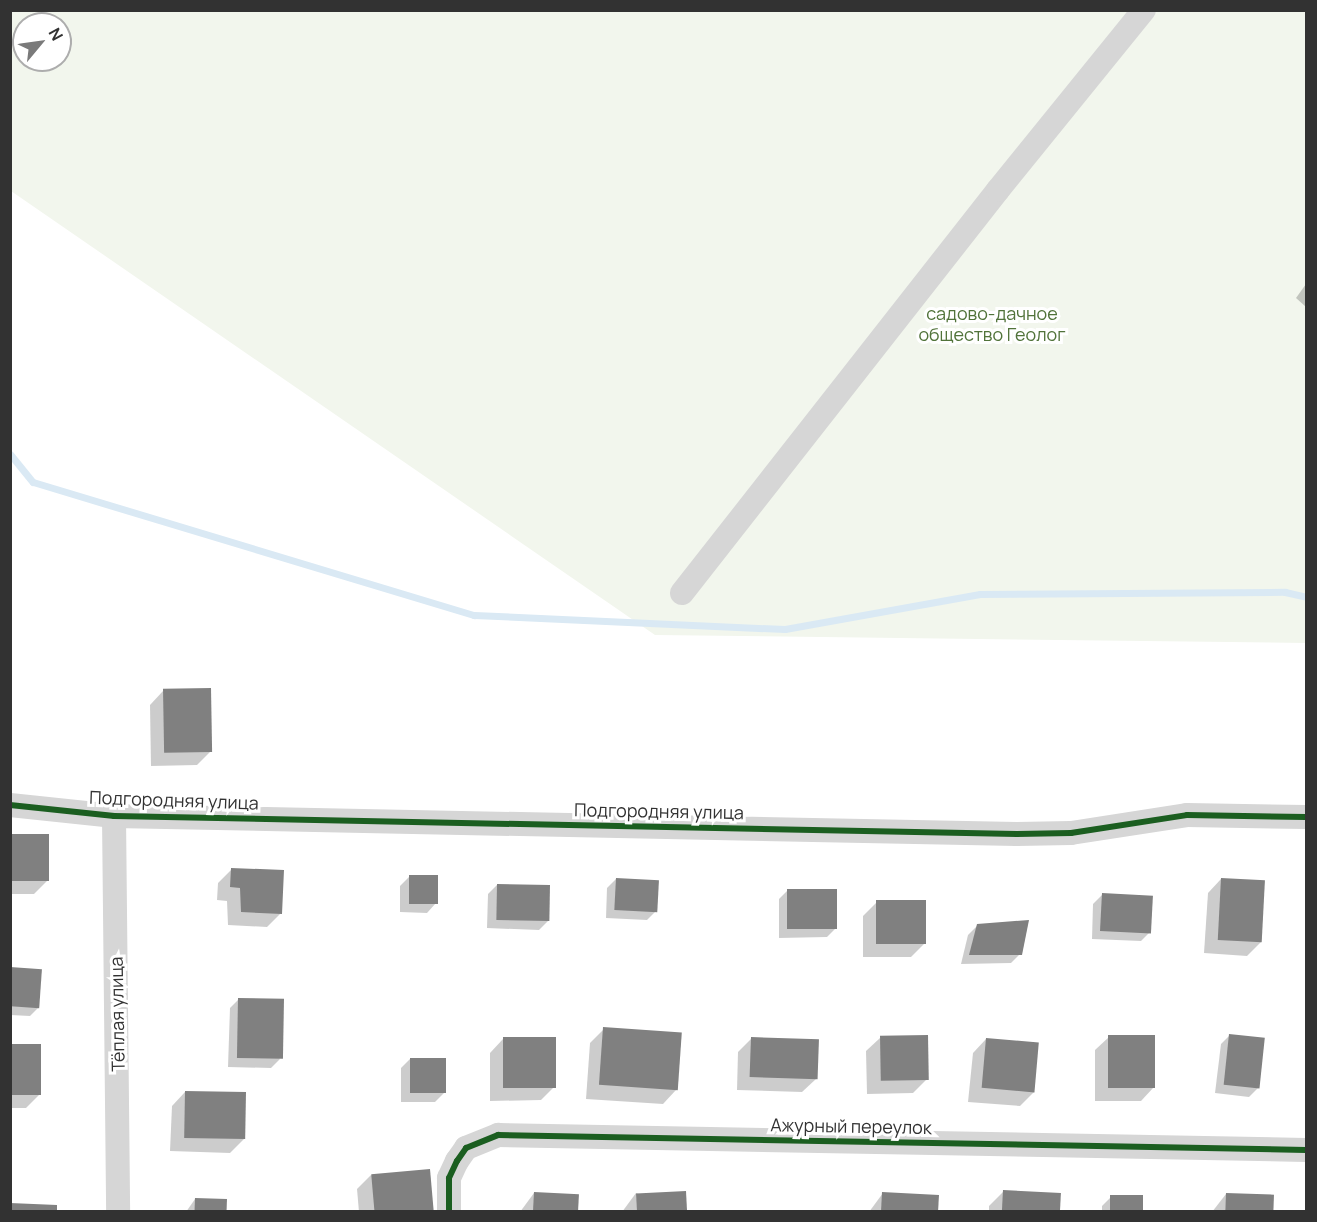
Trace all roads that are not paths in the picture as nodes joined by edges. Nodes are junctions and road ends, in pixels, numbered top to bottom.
1 (1144, 10) edge
2 (682, 593) dead end
3 (10, 804) edge
4 (114, 816) junction
5 (1306, 818) edge
6 (1306, 1150) edge
7 (118, 1212) edge
8 (448, 1212) edge

1 - 2 street
3 - 4 street, Подгородняя улица
4 - 5 street, Подгородняя улица
4 - 7 street, Тёплая улица
6 - 8 street, Ажурный переулок

